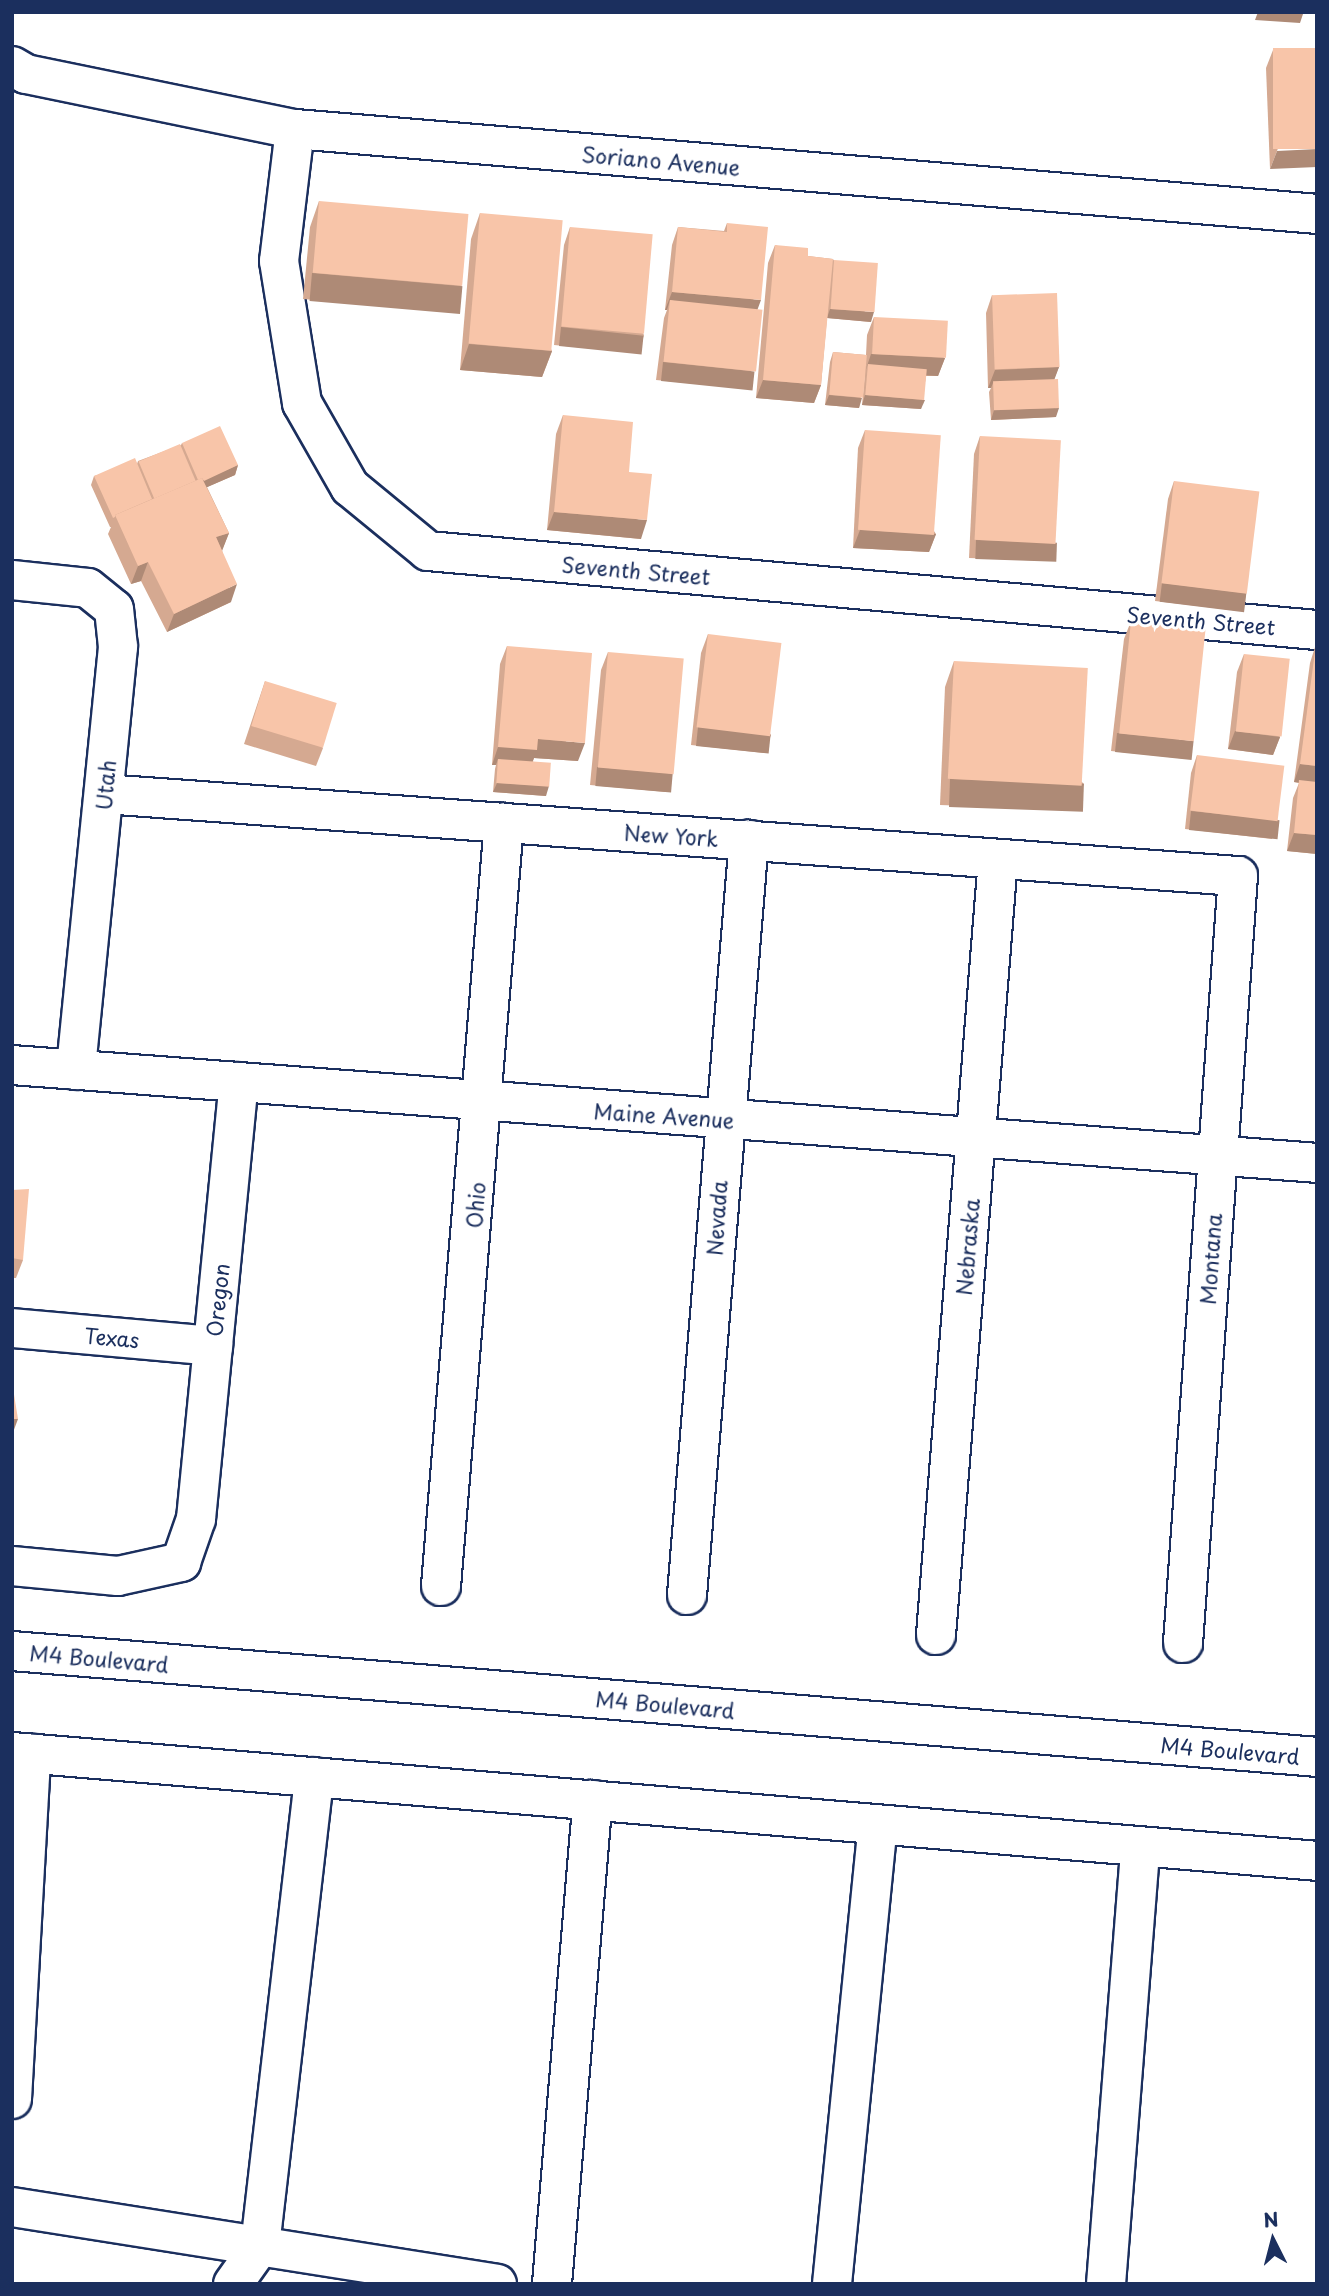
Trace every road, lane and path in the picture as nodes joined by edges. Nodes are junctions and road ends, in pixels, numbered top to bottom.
1 (12, 66) edge
2 (295, 129) junction
3 (1317, 214) edge
4 (12, 580) edge
5 (1317, 631) edge
6 (104, 794) junction
7 (504, 823) junction
8 (749, 840) junction
9 (998, 859) junction
10 (1238, 876) joint
11 (12, 1065) edge
12 (76, 1070) junction
13 (239, 1082) junction
14 (484, 1101) junction
15 (724, 1119) junction
16 (975, 1138) junction
17 (1217, 1156) junction
18 (1317, 1163) edge
19 (12, 1328) edge
20 (213, 1346) junction
21 (12, 1566) edge
22 (441, 1586) dead end
23 (687, 1595) dead end
24 (936, 1635) dead end
25 (1183, 1643) dead end
26 (12, 1651) edge
27 (22, 1753) edge
28 (1317, 1757) edge
29 (314, 1777) junction
30 (593, 1800) junction
31 (878, 1825) junction
32 (1140, 1849) junction
33 (1317, 1861) edge
34 (12, 2099) edge
35 (12, 2207) edge
36 (260, 2246) junction
37 (233, 2284) edge
38 (497, 2284) edge
39 (552, 2284) edge
40 (832, 2284) edge
41 (1106, 2284) edge

1 - 2 street, Soriano Avenue
2 - 3 street, Soriano Avenue
2 - 5 street, Seventh Street
4 - 6 street, Utah
6 - 7 street, New York
6 - 12 street, Utah
7 - 8 street, New York
7 - 14 street, Ohio
8 - 9 street, New York
8 - 15 street, Nevada
9 - 10 street, New York
9 - 16 street, Nebraska
10 - 17 street, Montana
11 - 12 street, Maine Avenue
12 - 13 street, Maine Avenue
13 - 14 street, Maine Avenue
13 - 20 street, Oregon
14 - 15 street, Maine Avenue
14 - 22 street, Ohio
15 - 16 street, Maine Avenue
15 - 23 street, Nevada
16 - 17 street, Maine Avenue
16 - 24 street, Nebraska
17 - 18 street, Maine Avenue
17 - 25 street, Montana
19 - 20 street, Texas
20 - 21 street, Oregon
26 - 28 street, M4 Boulevard
27 - 29 street
27 - 34 street
29 - 30 street
29 - 36 street
30 - 31 street
30 - 39 street
31 - 32 street
31 - 40 street
32 - 33 street
32 - 41 street
35 - 36 street
36 - 37 street
36 - 38 street

